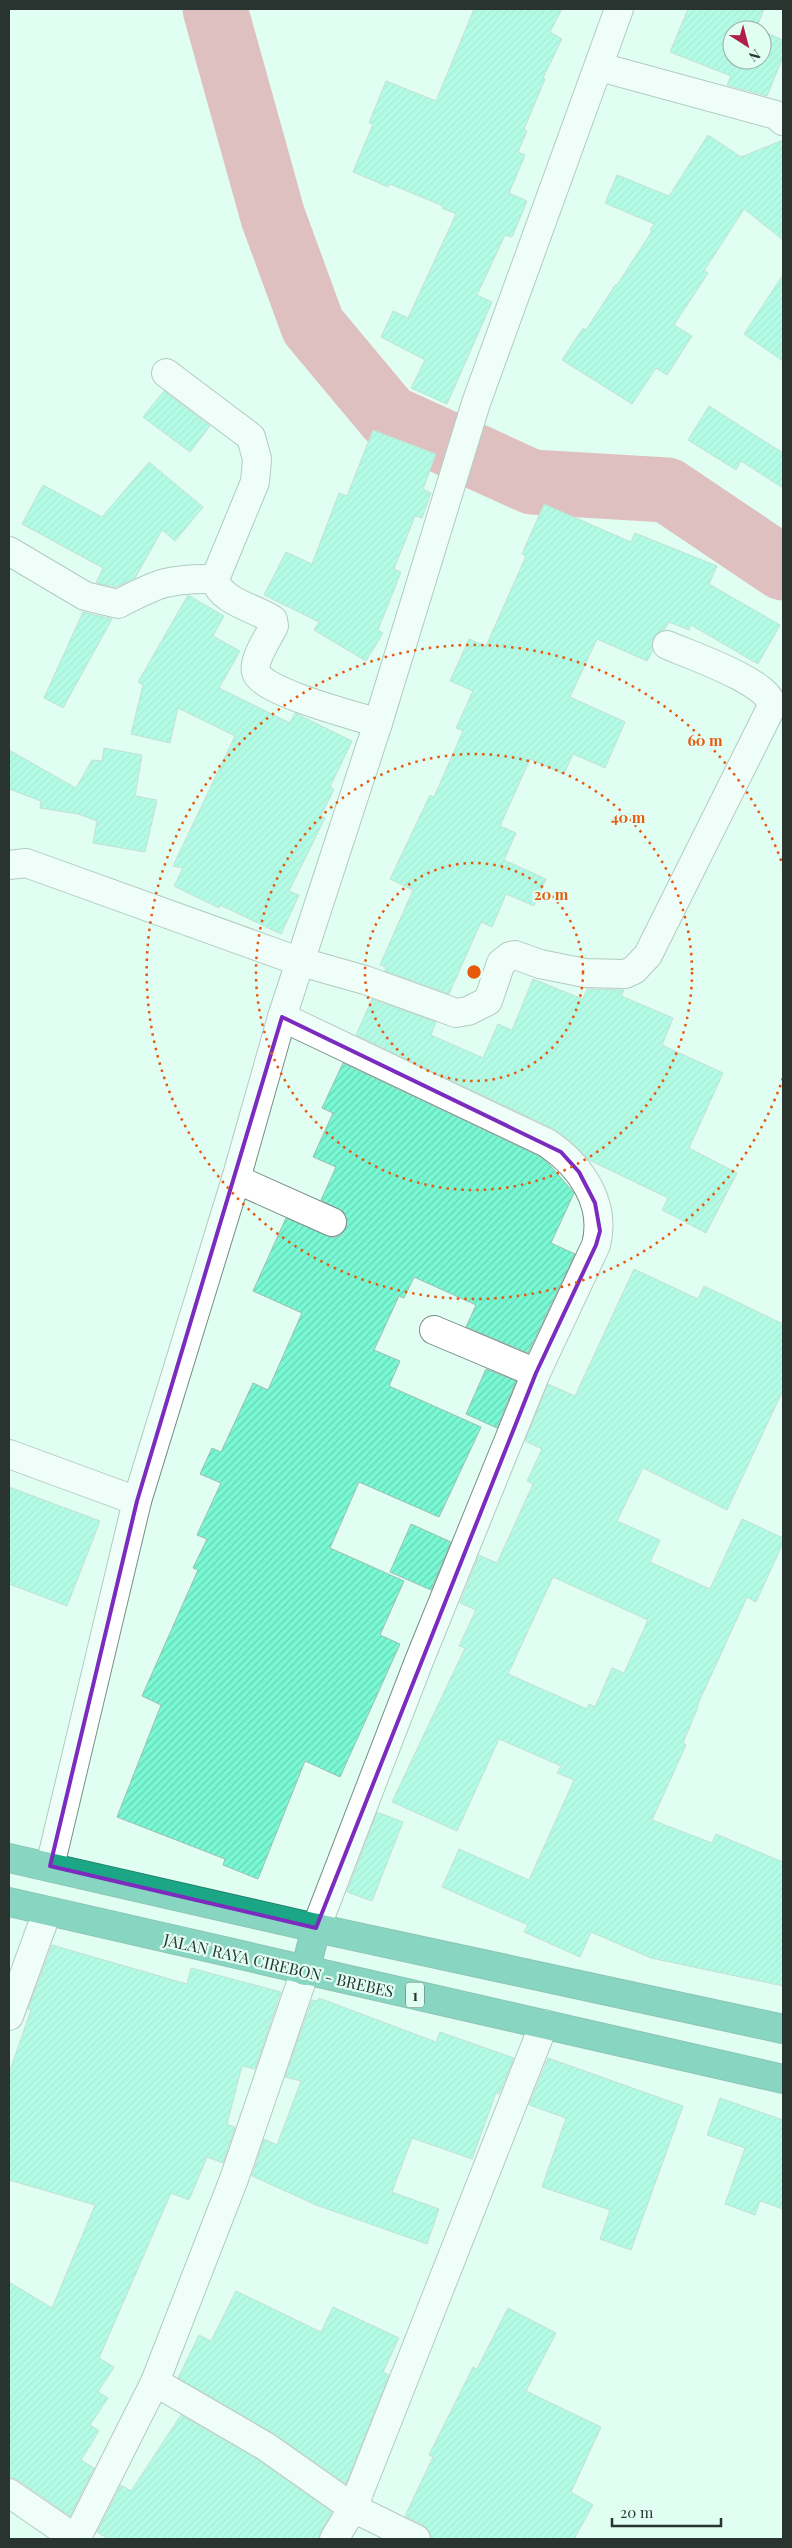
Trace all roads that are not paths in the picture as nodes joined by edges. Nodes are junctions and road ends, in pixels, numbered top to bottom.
1 (619, 9) edge
2 (600, 68) junction
3 (781, 111) edge
4 (166, 373) dead end
5 (9, 552) edge
6 (215, 579) junction
7 (667, 644) dead end
8 (378, 723) junction
9 (9, 865) edge
10 (301, 962) junction
11 (282, 1017) junction
12 (236, 1179) junction
13 (332, 1222) dead end
14 (434, 1330) dead end
15 (536, 1372) junction
16 (9, 1454) edge
17 (137, 1501) junction
18 (9, 1858) edge
19 (50, 1866) junction
20 (9, 1902) edge
21 (47, 1912) junction
22 (316, 1928) junction
23 (305, 1971) junction
24 (9, 2016) edge
25 (544, 2024) junction
26 (783, 2029) edge
27 (783, 2079) edge
28 (155, 2382) junction
29 (9, 2493) edge
30 (353, 2508) junction
31 (76, 2539) edge
32 (334, 2539) edge
33 (416, 2539) edge

1 - 2 street
2 - 3 street
2 - 8 street
4 - 6 street
5 - 6 street
6 - 8 street
7 - 10 street
8 - 10 street
9 - 10 street
10 - 11 street
11 - 12 street
11 - 15 street
12 - 13 street
12 - 17 street
14 - 15 street
15 - 22 street
16 - 17 street
17 - 19 street
18 - 19 highway
19 - 22 highway
20 - 21 highway, JALAN RAYA CIREBON - BREBES / 1
21 - 23 highway, JALAN RAYA CIREBON - BREBES / 1
21 - 24 street
22 - 23 highway
22 - 26 highway
23 - 25 highway, JALAN RAYA CIREBON - BREBES / 1
23 - 28 street
25 - 27 highway, JALAN RAYA CIREBON - BREBES / 1
25 - 30 street
28 - 30 street
28 - 31 street
29 - 31 street
30 - 32 street
30 - 33 street

